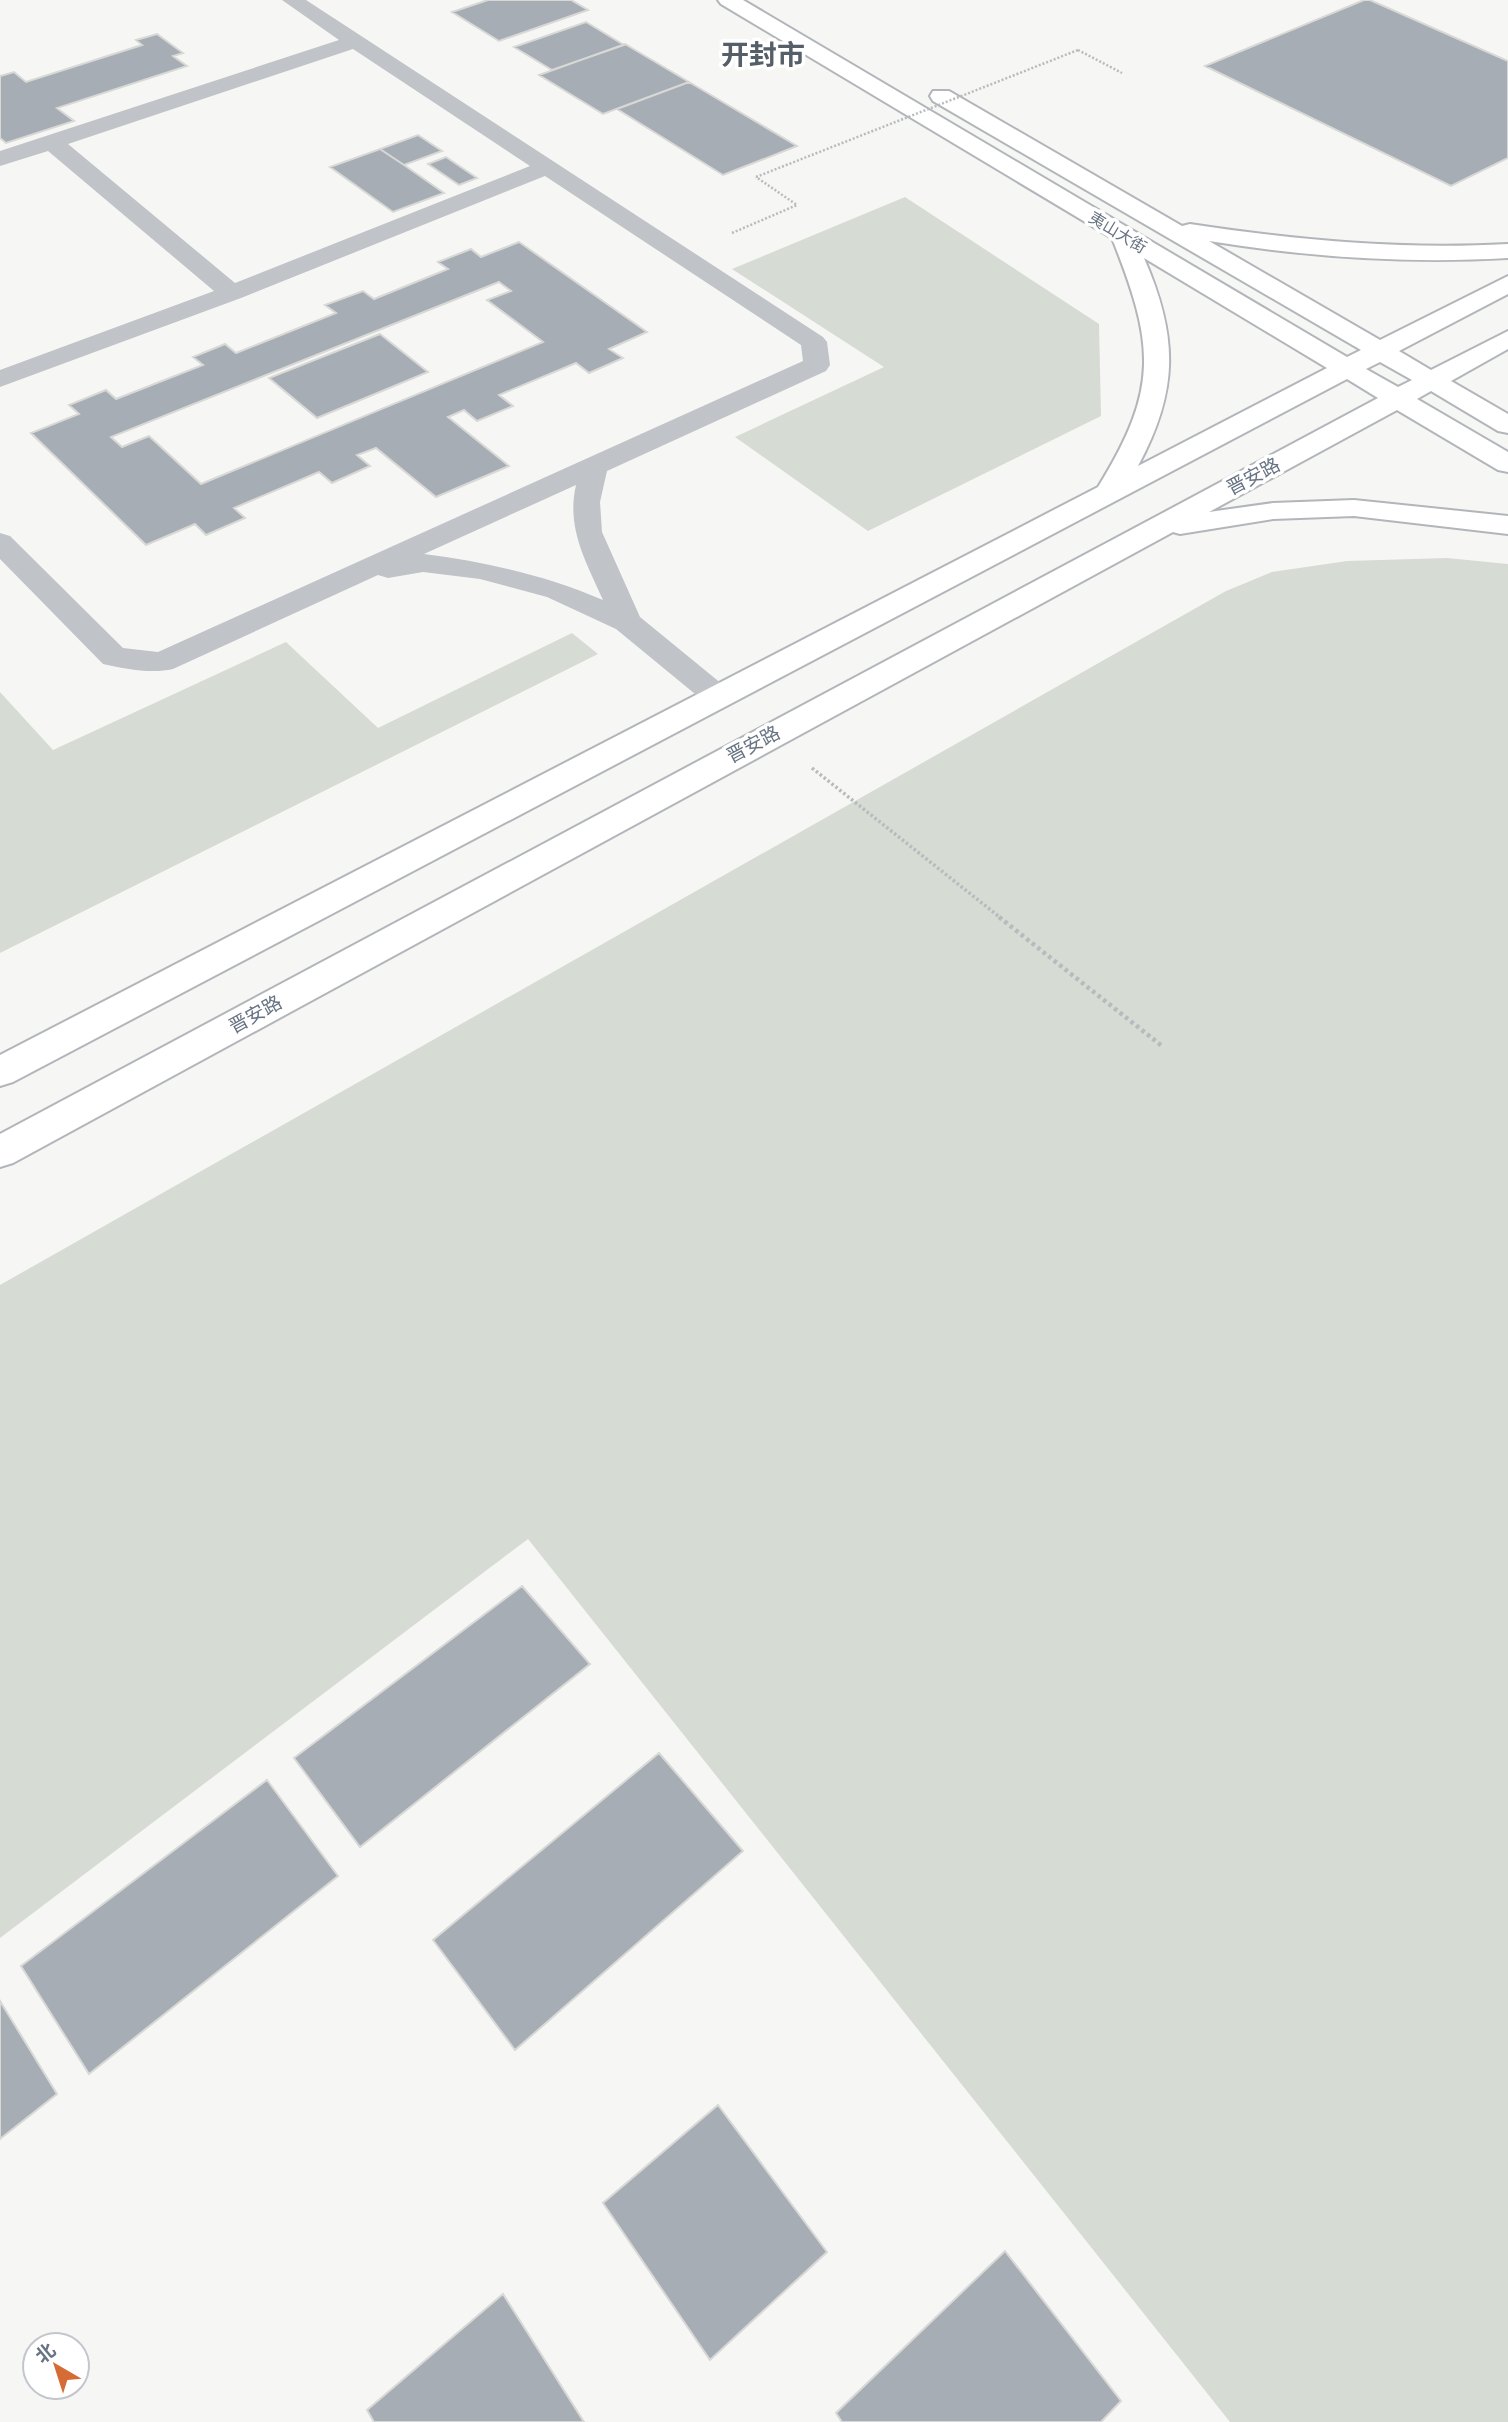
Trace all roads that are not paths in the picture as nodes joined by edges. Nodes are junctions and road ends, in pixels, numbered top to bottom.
1 (292, 0) edge
2 (728, 0) edge
3 (354, 42) junction
4 (918, 83) dead end
5 (51, 142) junction
6 (0, 159) edge
7 (546, 168) junction
8 (1168, 227) junction
9 (1122, 234) junction
10 (1508, 251) edge
11 (1508, 284) edge
12 (232, 293) junction
13 (1508, 339) edge
14 (1380, 351) junction
15 (1347, 368) junction
16 (0, 379) edge
17 (1431, 380) junction
18 (1398, 398) junction
19 (1508, 425) edge
20 (1508, 464) edge
21 (594, 466) junction
22 (1108, 492) junction
23 (1508, 525) edge
24 (1154, 529) junction
25 (0, 542) edge
26 (355, 574) junction
27 (627, 622) junction
28 (717, 696) junction
29 (0, 1072) edge
30 (0, 1152) edge

1 - 3 lane
2 - 9 main road, 夷山大街
3 - 5 lane
3 - 7 lane
4 - 8 main road, 夷山大街
5 - 6 lane
5 - 12 lane
7 - 12 lane
7 - 21 lane
8 - 10 main road
8 - 14 main road, 夷山大街
9 - 15 main road, 夷山大街
9 - 22 main road
11 - 14 main road
12 - 16 lane
13 - 17 main road, 晋安路
14 - 15 main road
14 - 17 main road, 夷山大街
15 - 18 main road, 夷山大街
15 - 22 main road
17 - 18 main road, 晋安路
17 - 19 main road, 夷山大街
18 - 20 main road, 夷山大街
18 - 24 main road, 晋安路
21 - 26 lane
21 - 27 lane
22 - 28 main road
23 - 24 main road
24 - 30 main road, 晋安路
25 - 26 lane
26 - 27 lane
27 - 28 lane
28 - 29 main road

